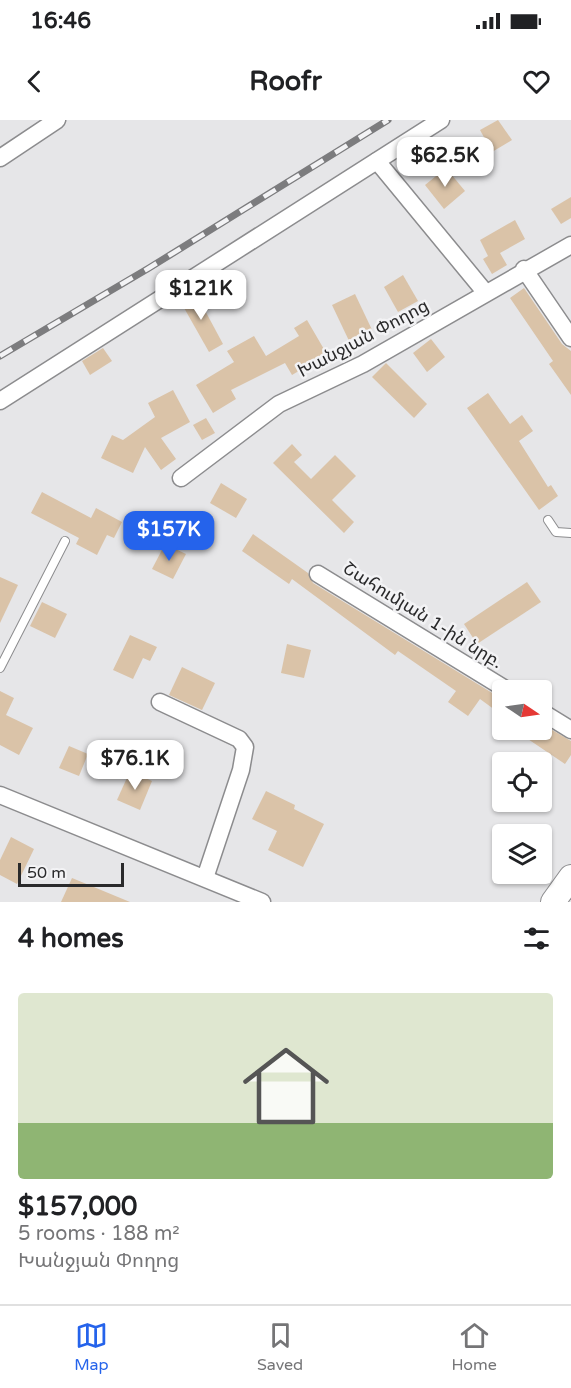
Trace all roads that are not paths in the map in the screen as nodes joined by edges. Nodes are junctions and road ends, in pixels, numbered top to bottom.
1 (57, 120) edge
2 (441, 120) edge
3 (0, 158) edge
4 (377, 161) junction
5 (571, 244) edge
6 (524, 269) junction
7 (485, 292) junction
8 (571, 338) edge
9 (0, 401) edge
10 (181, 478) dead end
11 (548, 520) dead end
12 (571, 533) edge
13 (65, 541) dead end
14 (318, 574) dead end
15 (0, 668) edge
16 (492, 681) edge
17 (160, 702) dead end
18 (552, 718) edge
19 (571, 730) edge
20 (0, 795) edge
21 (571, 877) edge
22 (205, 878) junction
23 (262, 902) edge
24 (553, 902) edge

1 - 3 street
2 - 4 street
4 - 7 street
4 - 9 street
5 - 6 street, Խանջյան Փողոց
6 - 7 street, Խանջյան Փողոց
6 - 8 street
7 - 10 street, Խանջյան Փողոց
11 - 12 lane
13 - 15 lane
14 - 16 street, Շահումյան 1-ին նրբ.
17 - 22 street
18 - 19 street
20 - 22 street
21 - 24 street
22 - 23 street

